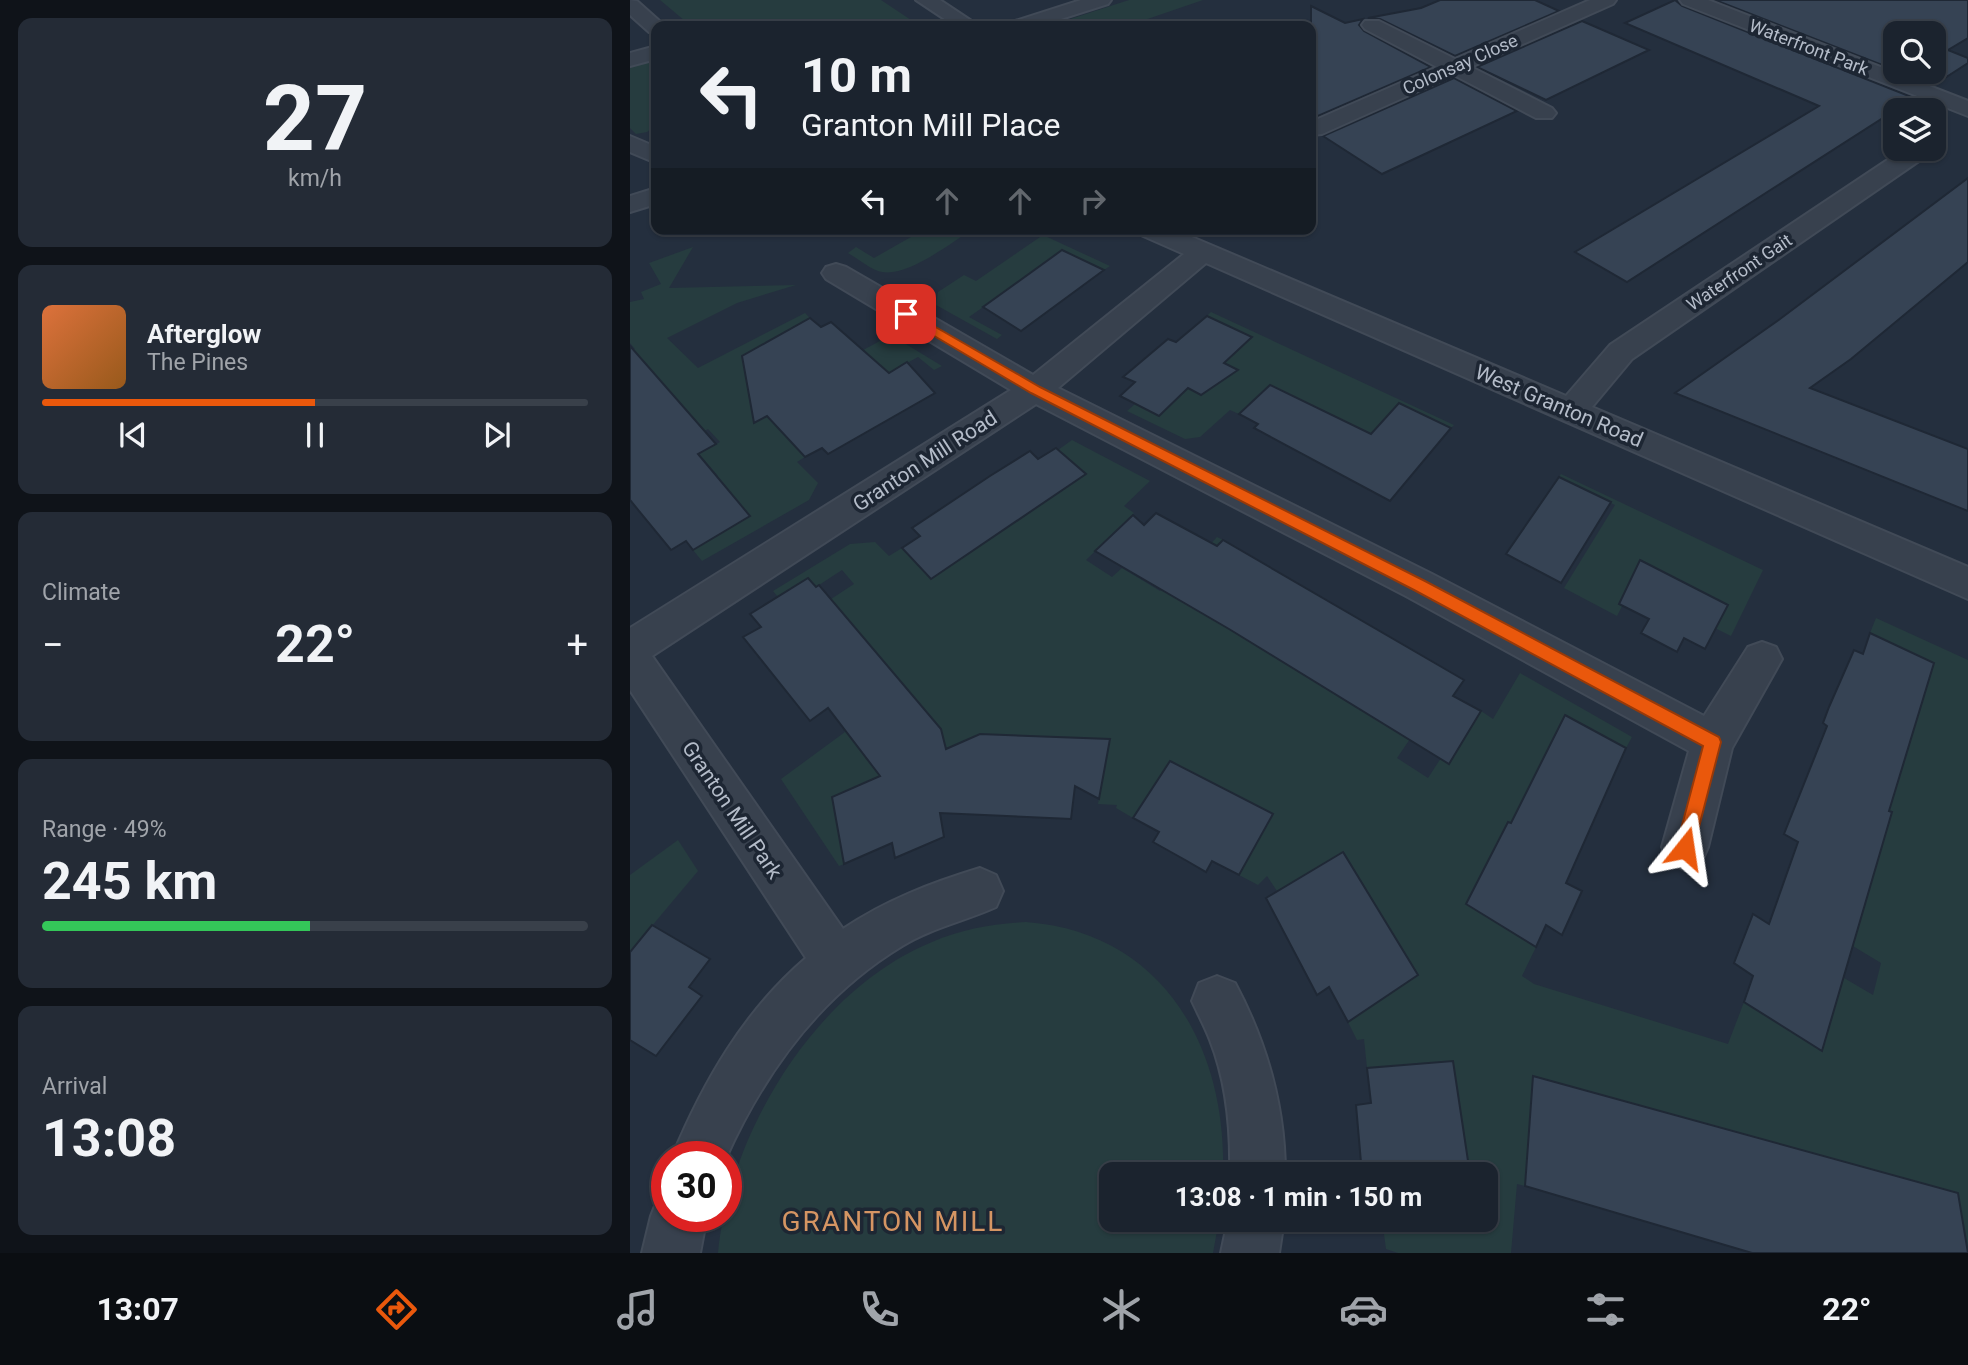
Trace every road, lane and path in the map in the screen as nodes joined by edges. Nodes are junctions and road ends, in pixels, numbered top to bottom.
1 (926, 0) edge
2 (1101, 0) edge
3 (1606, 0) edge
4 (1690, 0) edge
5 (630, 5) edge
6 (961, 21) edge
7 (1036, 21) edge
8 (651, 24) edge
9 (1372, 24) dead end
10 (651, 54) edge
11 (630, 60) edge
12 (1455, 66) junction
13 (1544, 113) dead end
14 (1964, 117) edge
15 (1316, 128) edge
16 (630, 143) edge
17 (651, 154) edge
18 (1902, 161) edge
19 (651, 166) edge
20 (630, 173) edge
21 (651, 198) edge
22 (630, 204) edge
23 (1165, 235) edge
24 (1205, 251) junction
25 (836, 273) dead end
26 (1035, 390) junction
27 (1572, 411) junction
28 (1968, 584) edge
29 (630, 649) edge
30 (630, 657) edge
31 (1762, 659) dead end
32 (1712, 742) junction
33 (1685, 848) dead end
34 (980, 891) dead end
35 (836, 961) junction
36 (1217, 1002) dead end
37 (706, 1141) edge
38 (1257, 1162) edge
39 (676, 1232) edge
40 (1254, 1232) edge
41 (671, 1253) edge
42 (1250, 1253) edge

1 - 6 street
2 - 7 street
3 - 12 street, Colonsay Close
4 - 14 street, Waterfront Park
5 - 8 street
9 - 12 street
10 - 11 street
12 - 13 street
12 - 15 street, Colonsay Close
16 - 17 street
18 - 27 street, Waterfront Gait
19 - 20 street
21 - 22 street
23 - 24 street, West Granton Road
24 - 26 street, Granton Mill Road
24 - 27 street, West Granton Road
25 - 26 street
26 - 29 street, Granton Mill Road
26 - 32 street
27 - 28 street, West Granton Road
30 - 35 street, Granton Mill Park
31 - 32 street
32 - 33 street
34 - 35 street
35 - 37 street
36 - 38 street
39 - 41 street
40 - 42 street

